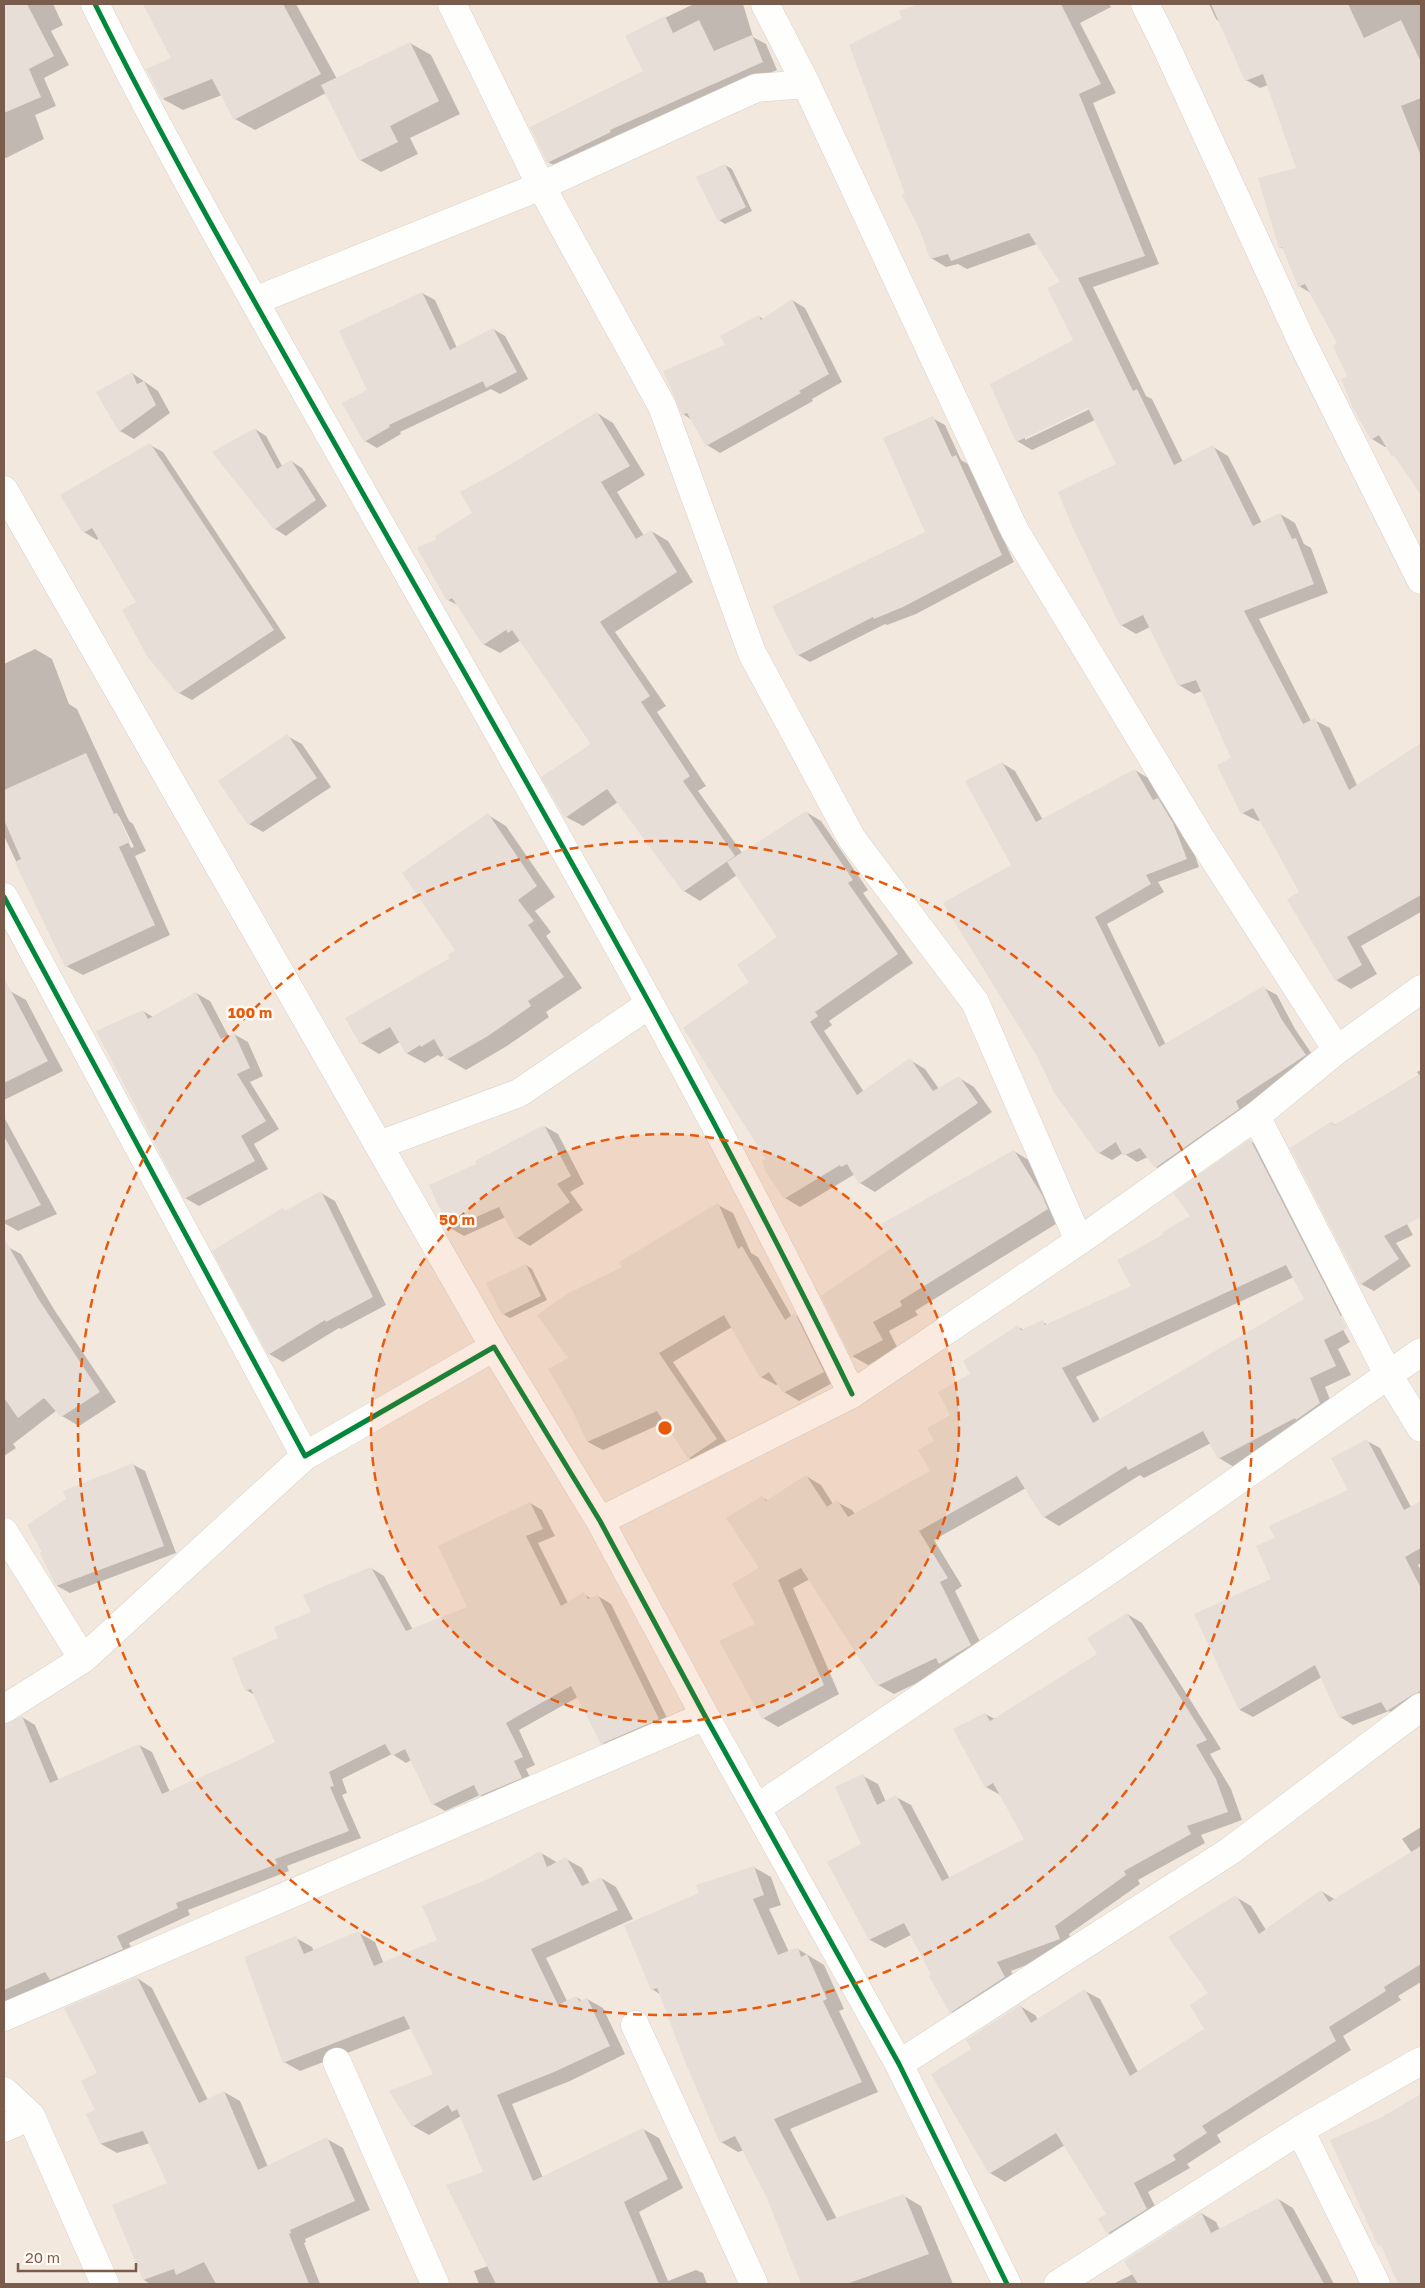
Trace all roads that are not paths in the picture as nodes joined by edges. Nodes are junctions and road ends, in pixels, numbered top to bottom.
1 (95, 4) edge
2 (452, 4) edge
3 (1145, 4) edge
4 (769, 5) edge
5 (806, 84) junction
6 (541, 186) junction
7 (254, 301) junction
8 (4, 490) edge
9 (1421, 580) edge
10 (4, 897) edge
11 (1421, 988) edge
12 (650, 1004) junction
13 (1337, 1050) junction
14 (1256, 1116) junction
15 (379, 1144) junction
16 (1080, 1241) junction
17 (494, 1347) junction
18 (1421, 1352) edge
19 (1389, 1376) junction
20 (852, 1394) junction
21 (1421, 1428) edge
22 (305, 1456) junction
23 (600, 1521) junction
24 (4, 1532) edge
25 (83, 1659) junction
26 (1421, 1707) edge
27 (4, 1709) edge
28 (705, 1716) junction
29 (757, 1808) junction
30 (4, 2017) edge
31 (635, 2025) dead end
32 (1421, 2061) edge
33 (337, 2062) dead end
34 (899, 2064) junction
35 (4, 2092) edge
36 (31, 2116) junction
37 (4, 2128) edge
38 (1300, 2130) junction
39 (105, 2284) edge
40 (435, 2284) edge
41 (754, 2284) edge
42 (1007, 2284) edge
43 (1058, 2284) edge
44 (1376, 2284) edge

1 - 7 street
2 - 6 street
3 - 9 street
4 - 5 street
5 - 6 street
5 - 13 street
6 - 7 street
6 - 16 street
7 - 12 street
8 - 15 street
10 - 22 street
11 - 13 street
12 - 15 street
12 - 20 street
13 - 14 street
14 - 16 street
14 - 19 street
15 - 17 street
16 - 20 street
17 - 22 street
17 - 23 street
18 - 19 street
19 - 21 street
19 - 29 street
20 - 23 street
22 - 25 street
23 - 28 street
24 - 25 street
25 - 27 street
26 - 34 street
28 - 29 street
28 - 30 street
29 - 34 street
31 - 41 street
32 - 38 street
33 - 40 street
34 - 42 street
35 - 36 street
36 - 37 street
36 - 39 street
38 - 43 street
38 - 44 street

